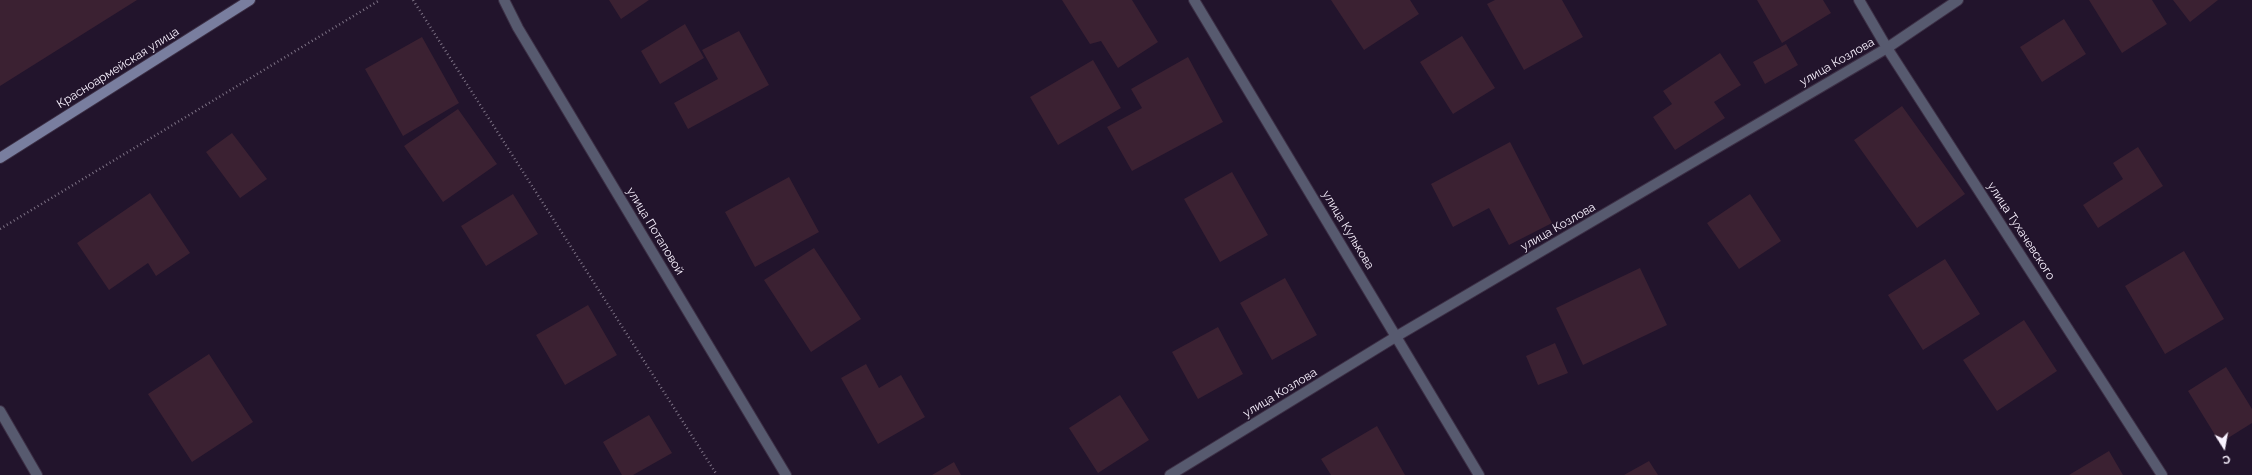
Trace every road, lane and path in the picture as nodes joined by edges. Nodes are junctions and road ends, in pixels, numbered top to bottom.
1 (250, 0) edge
2 (380, 0) edge
3 (413, 0) edge
4 (504, 0) edge
5 (1194, 0) edge
6 (1859, 0) edge
7 (1958, 0) edge
8 (1887, 48) junction
9 (0, 158) edge
10 (0, 229) edge
11 (1397, 336) junction
12 (0, 411) edge
13 (37, 475) edge
14 (717, 475) edge
15 (786, 475) edge
16 (1170, 475) edge
17 (1479, 475) edge
18 (2162, 475) edge

1 - 9 main road, Красноармейская улица
2 - 10 path
3 - 14 path
4 - 15 street, улица Потаповой
5 - 11 street, улица Кулькова
6 - 8 street, улица Тухачевского
7 - 8 street, улица Козлова
8 - 11 street, улица Козлова
8 - 18 street, улица Тухачевского
11 - 16 street, улица Козлова
11 - 17 street, улица Кулькова
12 - 13 street

